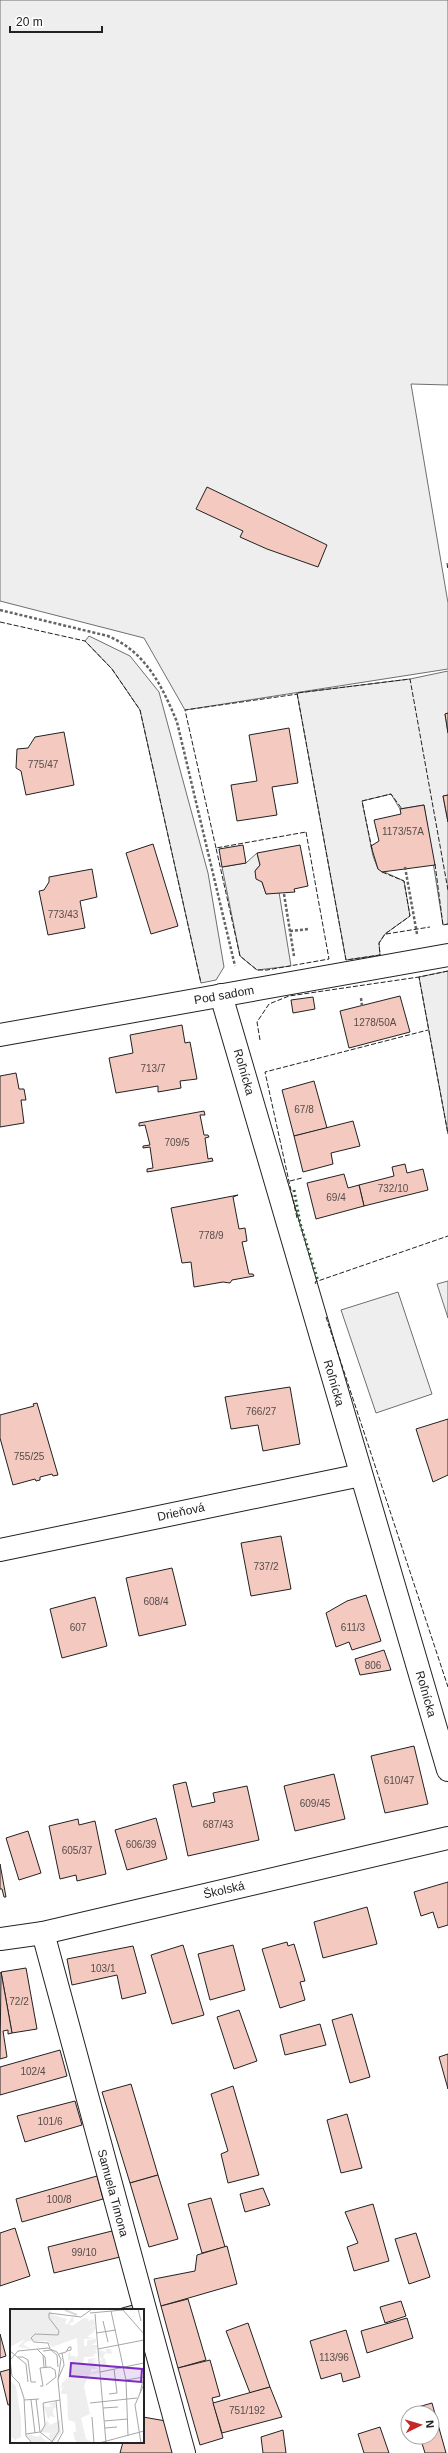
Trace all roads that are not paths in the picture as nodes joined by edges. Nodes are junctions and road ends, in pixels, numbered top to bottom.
1 (448, 955) edge
2 (231, 994) junction
3 (0, 1035) edge
4 (361, 1475) junction
5 (0, 1550) edge
6 (448, 1770) edge
7 (448, 1838) edge
8 (43, 1933) junction
9 (0, 1939) edge
10 (184, 2453) edge

1 - 2 street, Pod sadom
2 - 3 street, Pod sadom
2 - 4 street, Roľnícka
4 - 5 street, Drieňová
4 - 6 street, Roľnícka
7 - 8 street, Školská
8 - 9 street, Školská
8 - 10 street, Samuela Timona

